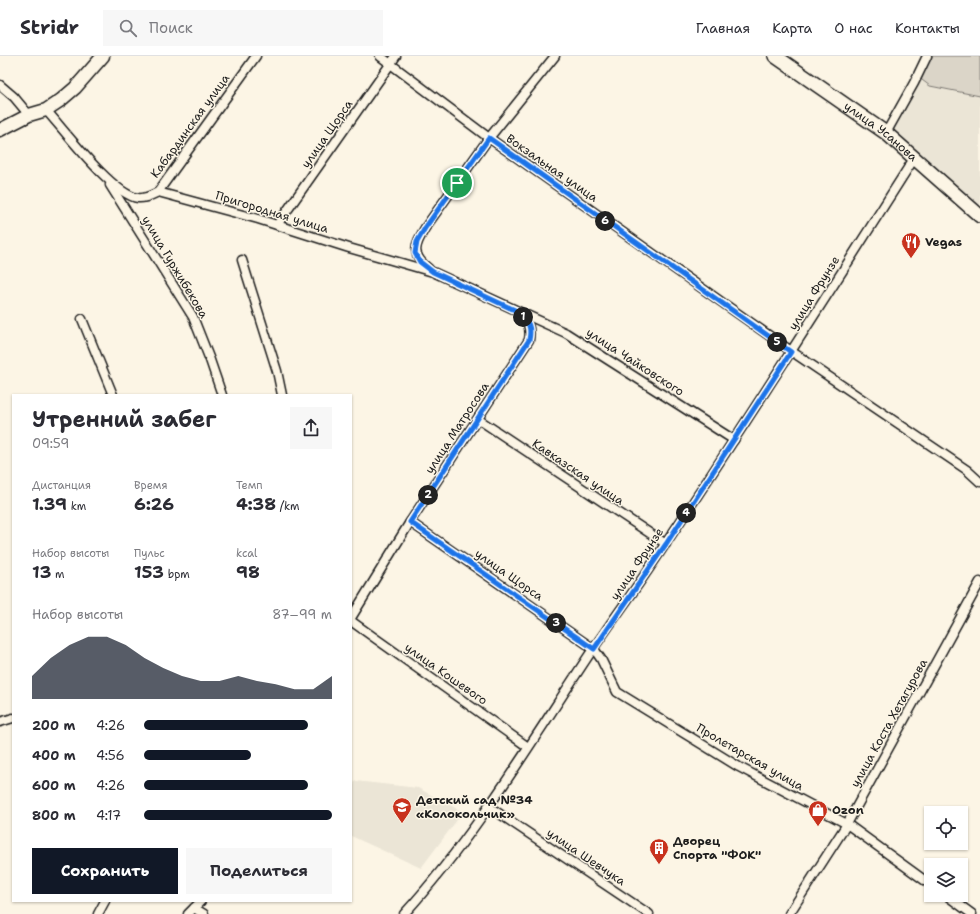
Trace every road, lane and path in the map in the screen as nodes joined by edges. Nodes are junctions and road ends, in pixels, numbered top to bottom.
1 (103, 56) edge
2 (256, 56) edge
3 (380, 56) edge
4 (396, 56) edge
5 (555, 56) edge
6 (774, 56) edge
7 (927, 56) edge
8 (390, 64) junction
9 (0, 85) edge
10 (46, 110) junction
11 (29, 115) junction
12 (0, 130) edge
13 (886, 133) junction
14 (489, 138) junction
15 (915, 157) junction
16 (106, 179) junction
17 (158, 192) junction
18 (980, 216) edge
19 (277, 225) junction
20 (242, 260) dead end
21 (433, 272) junction
22 (519, 312) junction
23 (82, 319) dead end
24 (791, 352) junction
25 (113, 394) edge
26 (222, 394) edge
27 (282, 394) edge
28 (478, 419) junction
29 (734, 440) junction
30 (980, 482) edge
31 (410, 522) junction
32 (666, 544) junction
33 (980, 582) edge
34 (352, 616) edge
35 (352, 622) edge
36 (594, 649) junction
37 (12, 718) edge
38 (0, 722) edge
39 (528, 747) junction
40 (488, 806) junction
41 (846, 824) junction
42 (924, 880) edge
43 (104, 902) edge
44 (200, 902) edge
45 (956, 902) edge
46 (190, 911) edge
47 (98, 914) edge
48 (204, 914) edge
49 (404, 914) edge
50 (649, 914) edge
51 (789, 914) edge
52 (972, 914) edge

1 - 10 street
2 - 17 street, Кабардинская улица
3 - 8 street, Вокзальная улица
4 - 8 street, улица Щорса
5 - 14 street
6 - 13 main road, улица Усанова
7 - 13 street
8 - 14 street, Вокзальная улица
8 - 19 street, улица Щорса
9 - 11 street
10 - 11 street
10 - 16 street
11 - 12 street
13 - 15 main road, улица Усанова
14 - 21 street
14 - 24 street, Вокзальная улица
15 - 18 main road, улица Усанова
15 - 24 street, улица Фрунзе
16 - 17 street
16 - 26 street, улица Гуржибекова
17 - 19 street, Пригородная улица
19 - 21 street, Пригородная улица
20 - 27 street
21 - 22 street, Пригородная улица
22 - 28 street, улица Матросова
22 - 29 street, улица Чайковского
23 - 25 street
24 - 29 street, улица Фрунзе
24 - 30 street, Вокзальная улица
28 - 31 street, улица Матросова
28 - 32 street, Кавказская улица
29 - 32 street, улица Фрунзе
31 - 34 street, улица Матросова
31 - 36 street, улица Щорса
32 - 36 street, улица Фрунзе
33 - 41 street, улица Коста Хетагурова
35 - 39 street, улица Кошевого
36 - 39 street, улица Фрунзе
36 - 41 street, Пролетарская улица
37 - 38 street
39 - 40 street, улица Фрунзе
40 - 49 street, улица Фрунзе
40 - 50 street, улица Шевчука
41 - 42 street, Пролетарская улица
41 - 51 street, улица Коста Хетагурова
43 - 47 street
44 - 46 street
45 - 52 street
46 - 48 street

